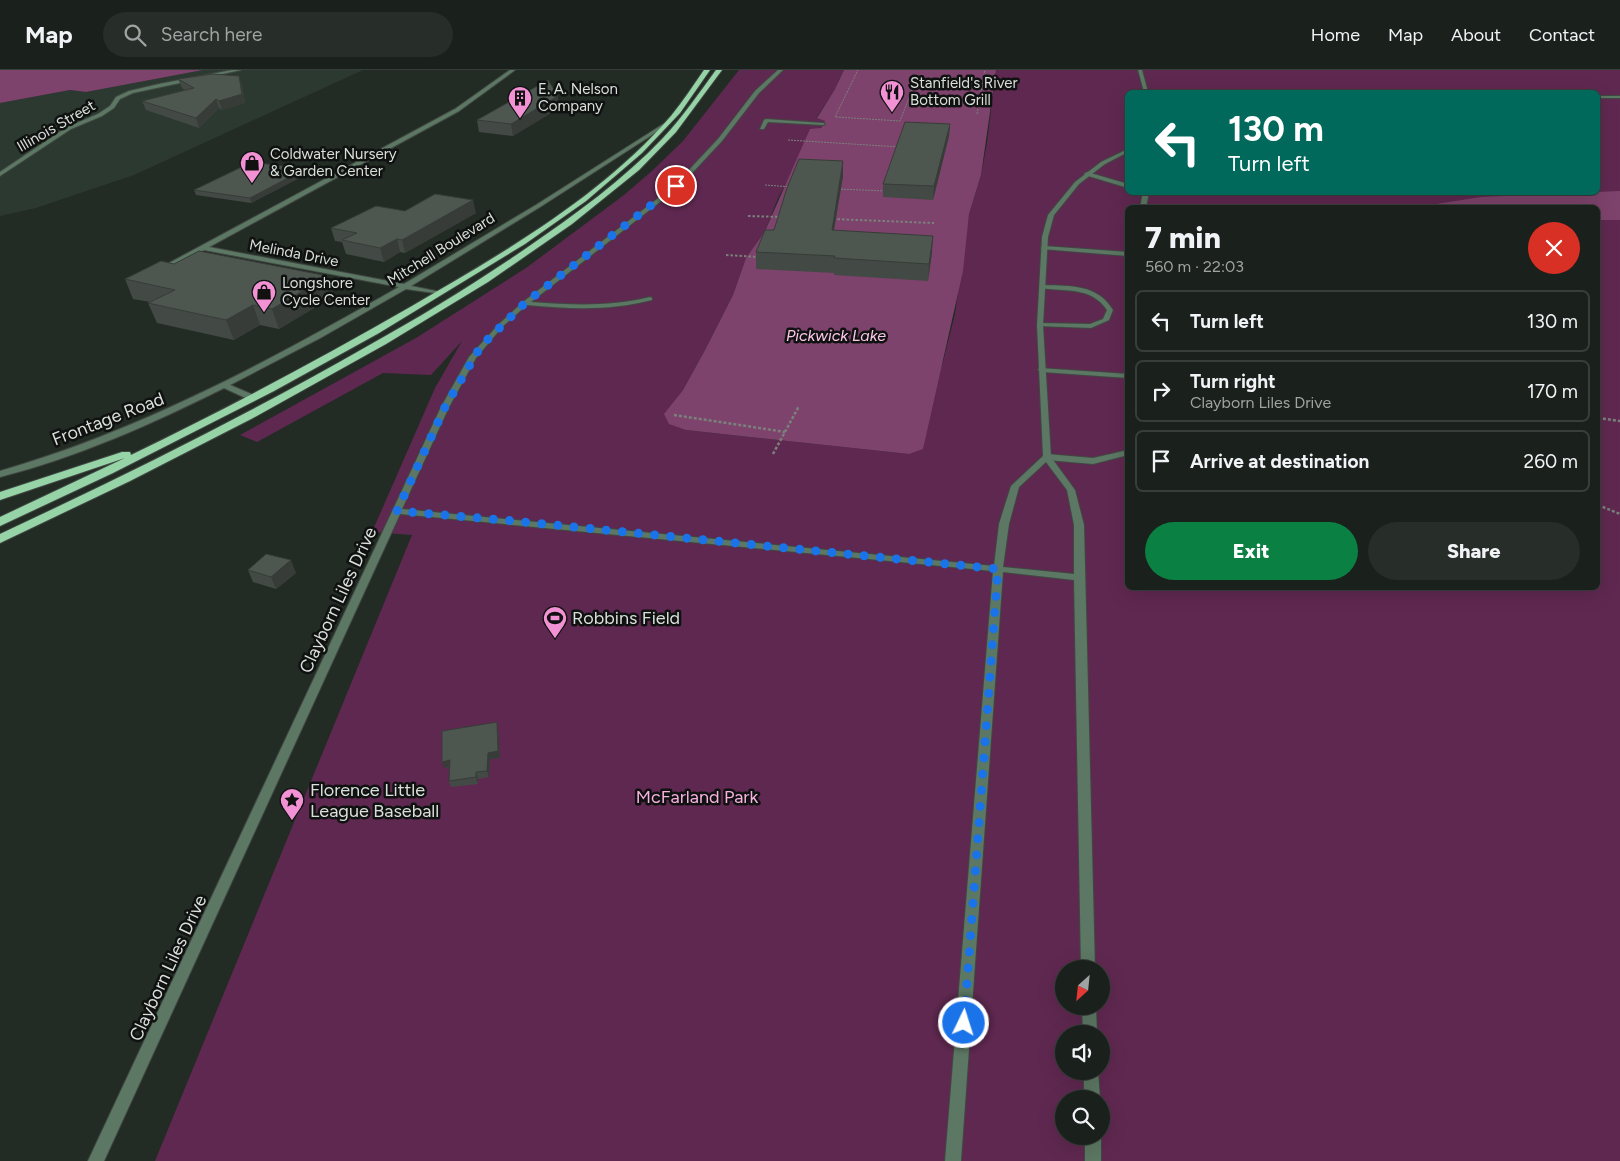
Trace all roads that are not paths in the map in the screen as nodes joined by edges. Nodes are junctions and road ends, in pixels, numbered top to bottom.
1 (239, 70) edge
2 (514, 70) edge
3 (707, 70) edge
4 (719, 70) edge
5 (781, 70) edge
6 (1140, 70) edge
7 (1145, 90) edge
8 (1600, 97) edge
9 (1620, 97) edge
10 (667, 124) junction
11 (823, 124) dead end
12 (762, 128) dead end
13 (1125, 152) edge
14 (0, 174) edge
15 (1087, 174) junction
16 (1125, 185) edge
17 (203, 248) junction
18 (1044, 248) junction
19 (1125, 254) edge
20 (154, 272) edge
21 (407, 286) junction
22 (1043, 287) junction
23 (439, 293) junction
24 (650, 299) dead end
25 (525, 303) junction
26 (1040, 325) junction
27 (1042, 370) junction
28 (1125, 376) edge
29 (225, 386) junction
30 (253, 398) junction
31 (199, 426) junction
32 (1125, 453) edge
33 (1047, 457) junction
34 (0, 474) edge
35 (0, 496) edge
36 (397, 511) junction
37 (0, 522) edge
38 (0, 538) edge
39 (998, 569) junction
40 (1078, 577) junction
41 (1088, 960) edge
42 (1093, 1145) edge
43 (96, 1161) edge
44 (953, 1161) edge
45 (1093, 1161) edge

1 - 14 street, Illinois Street
2 - 17 street
3 - 10 highway
4 - 38 highway
5 - 25 street, Clayborn Liles Drive
6 - 7 street
8 - 9 street
10 - 21 street, Mitchell Boulevard
10 - 23 highway
11 - 12 street
13 - 15 street
15 - 16 street
15 - 18 street
17 - 20 street
17 - 21 street, Melinda Drive
18 - 19 street
18 - 22 street
21 - 23 street, Melinda Drive
21 - 29 street, Mitchell Boulevard
22 - 26 street
22 - 26 street
23 - 30 highway
24 - 25 street
25 - 36 street, Clayborn Liles Drive
26 - 27 street
27 - 28 street
27 - 33 street
29 - 30 street
29 - 34 street, Frontage Road
30 - 31 highway
31 - 35 highway
31 - 37 highway
32 - 33 street
33 - 39 street
33 - 40 street
36 - 39 street
36 - 43 street, Clayborn Liles Drive
39 - 40 street
39 - 44 street
40 - 41 street
42 - 45 street

